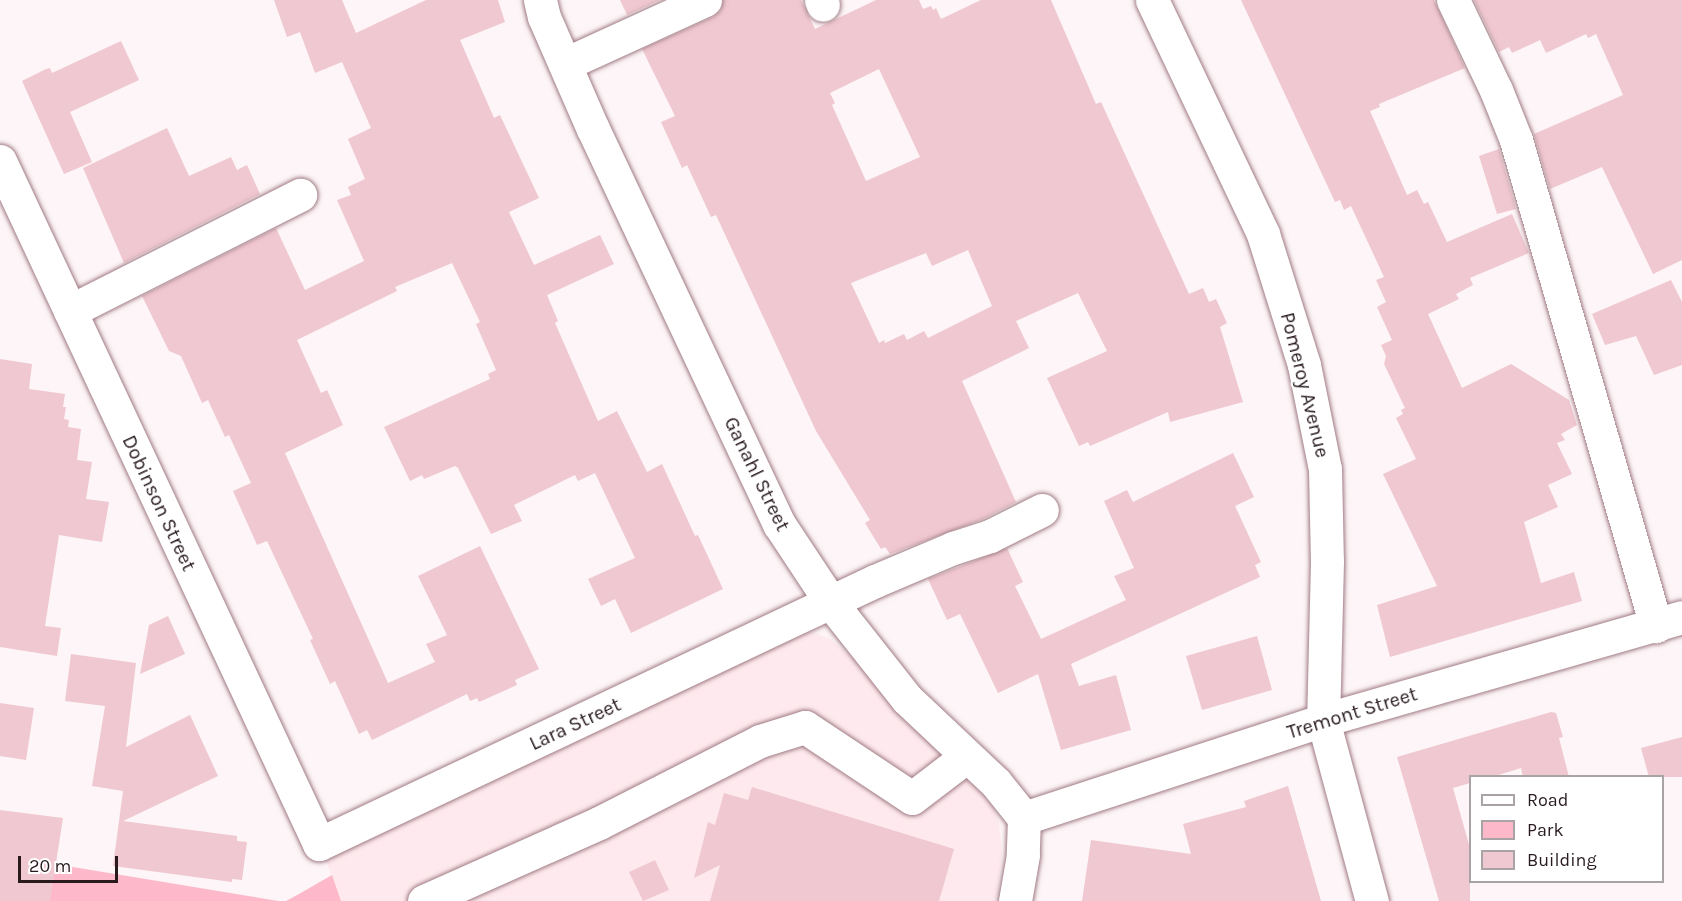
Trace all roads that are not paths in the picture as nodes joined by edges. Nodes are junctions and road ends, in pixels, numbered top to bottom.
1 (540, 0) edge
2 (705, 0) edge
3 (1152, 0) edge
4 (1453, 0) edge
5 (565, 64) junction
6 (0, 161) edge
7 (300, 195) dead end
8 (70, 311) junction
9 (1042, 510) dead end
10 (832, 604) junction
11 (1669, 621) edge
12 (1323, 720) junction
13 (967, 756) junction
14 (1024, 818) junction
15 (319, 844) joint
16 (424, 901) edge
17 (1015, 901) edge
18 (1372, 901) edge

1 - 5 street, Ganahl Street
2 - 5 street
3 - 12 street, Pomeroy Avenue
4 - 11 street
5 - 10 street, Ganahl Street
6 - 8 street, Dobinson Street
7 - 8 street
8 - 15 street, Dobinson Street
9 - 10 street, Lara Street
10 - 13 street, Ganahl Street
10 - 15 street, Lara Street
11 - 12 street, Tremont Street
12 - 14 street, Tremont Street
12 - 18 street, Pomeroy Avenue
13 - 14 street, Ganahl Street
13 - 16 street
14 - 17 street

